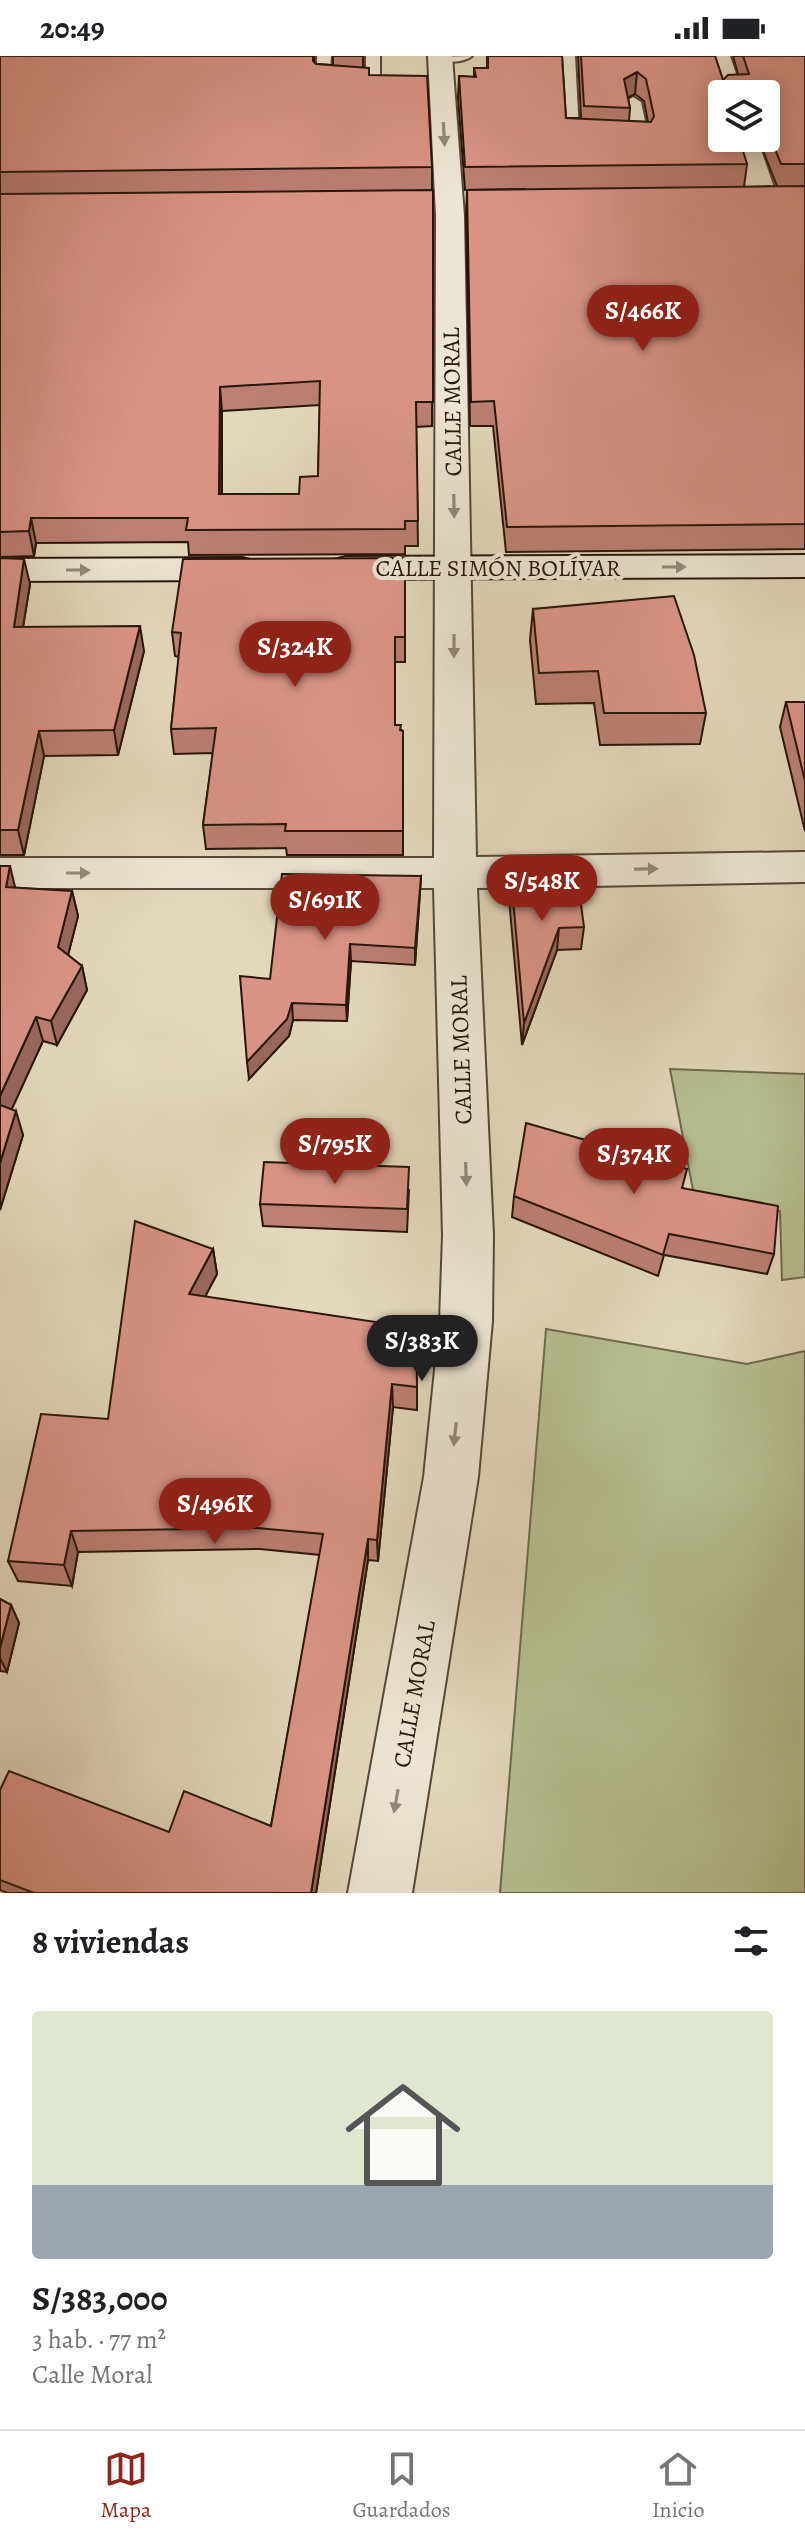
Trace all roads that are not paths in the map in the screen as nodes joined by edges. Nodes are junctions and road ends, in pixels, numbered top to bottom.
1 (324, 56) edge
2 (373, 56) edge
3 (440, 56) edge
4 (465, 56) edge
5 (568, 56) edge
6 (718, 56) edge
7 (726, 80) edge
8 (633, 102) dead end
9 (752, 152) edge
10 (732, 200) edge
11 (480, 202) edge
12 (417, 203) edge
13 (448, 203) junction
14 (805, 566) edge
15 (454, 568) junction
16 (0, 570) edge
17 (805, 867) edge
18 (0, 873) edge
19 (455, 873) junction
20 (380, 1893) edge

1 - 2 lane
3 - 4 lane
3 -> 13 street, CALLE MORAL
5 - 8 lane
6 - 7 street
9 - 10 street
11 - 13 street
12 - 13 street
13 -> 15 street, CALLE MORAL
15 -> 14 street, CALLE SIMÓN BOLÍVAR
16 -> 15 street, CALLE SIMÓN BOLÍVAR
15 -> 19 street, CALLE MORAL
19 -> 17 street
18 -> 19 street
19 -> 20 street, CALLE MORAL

